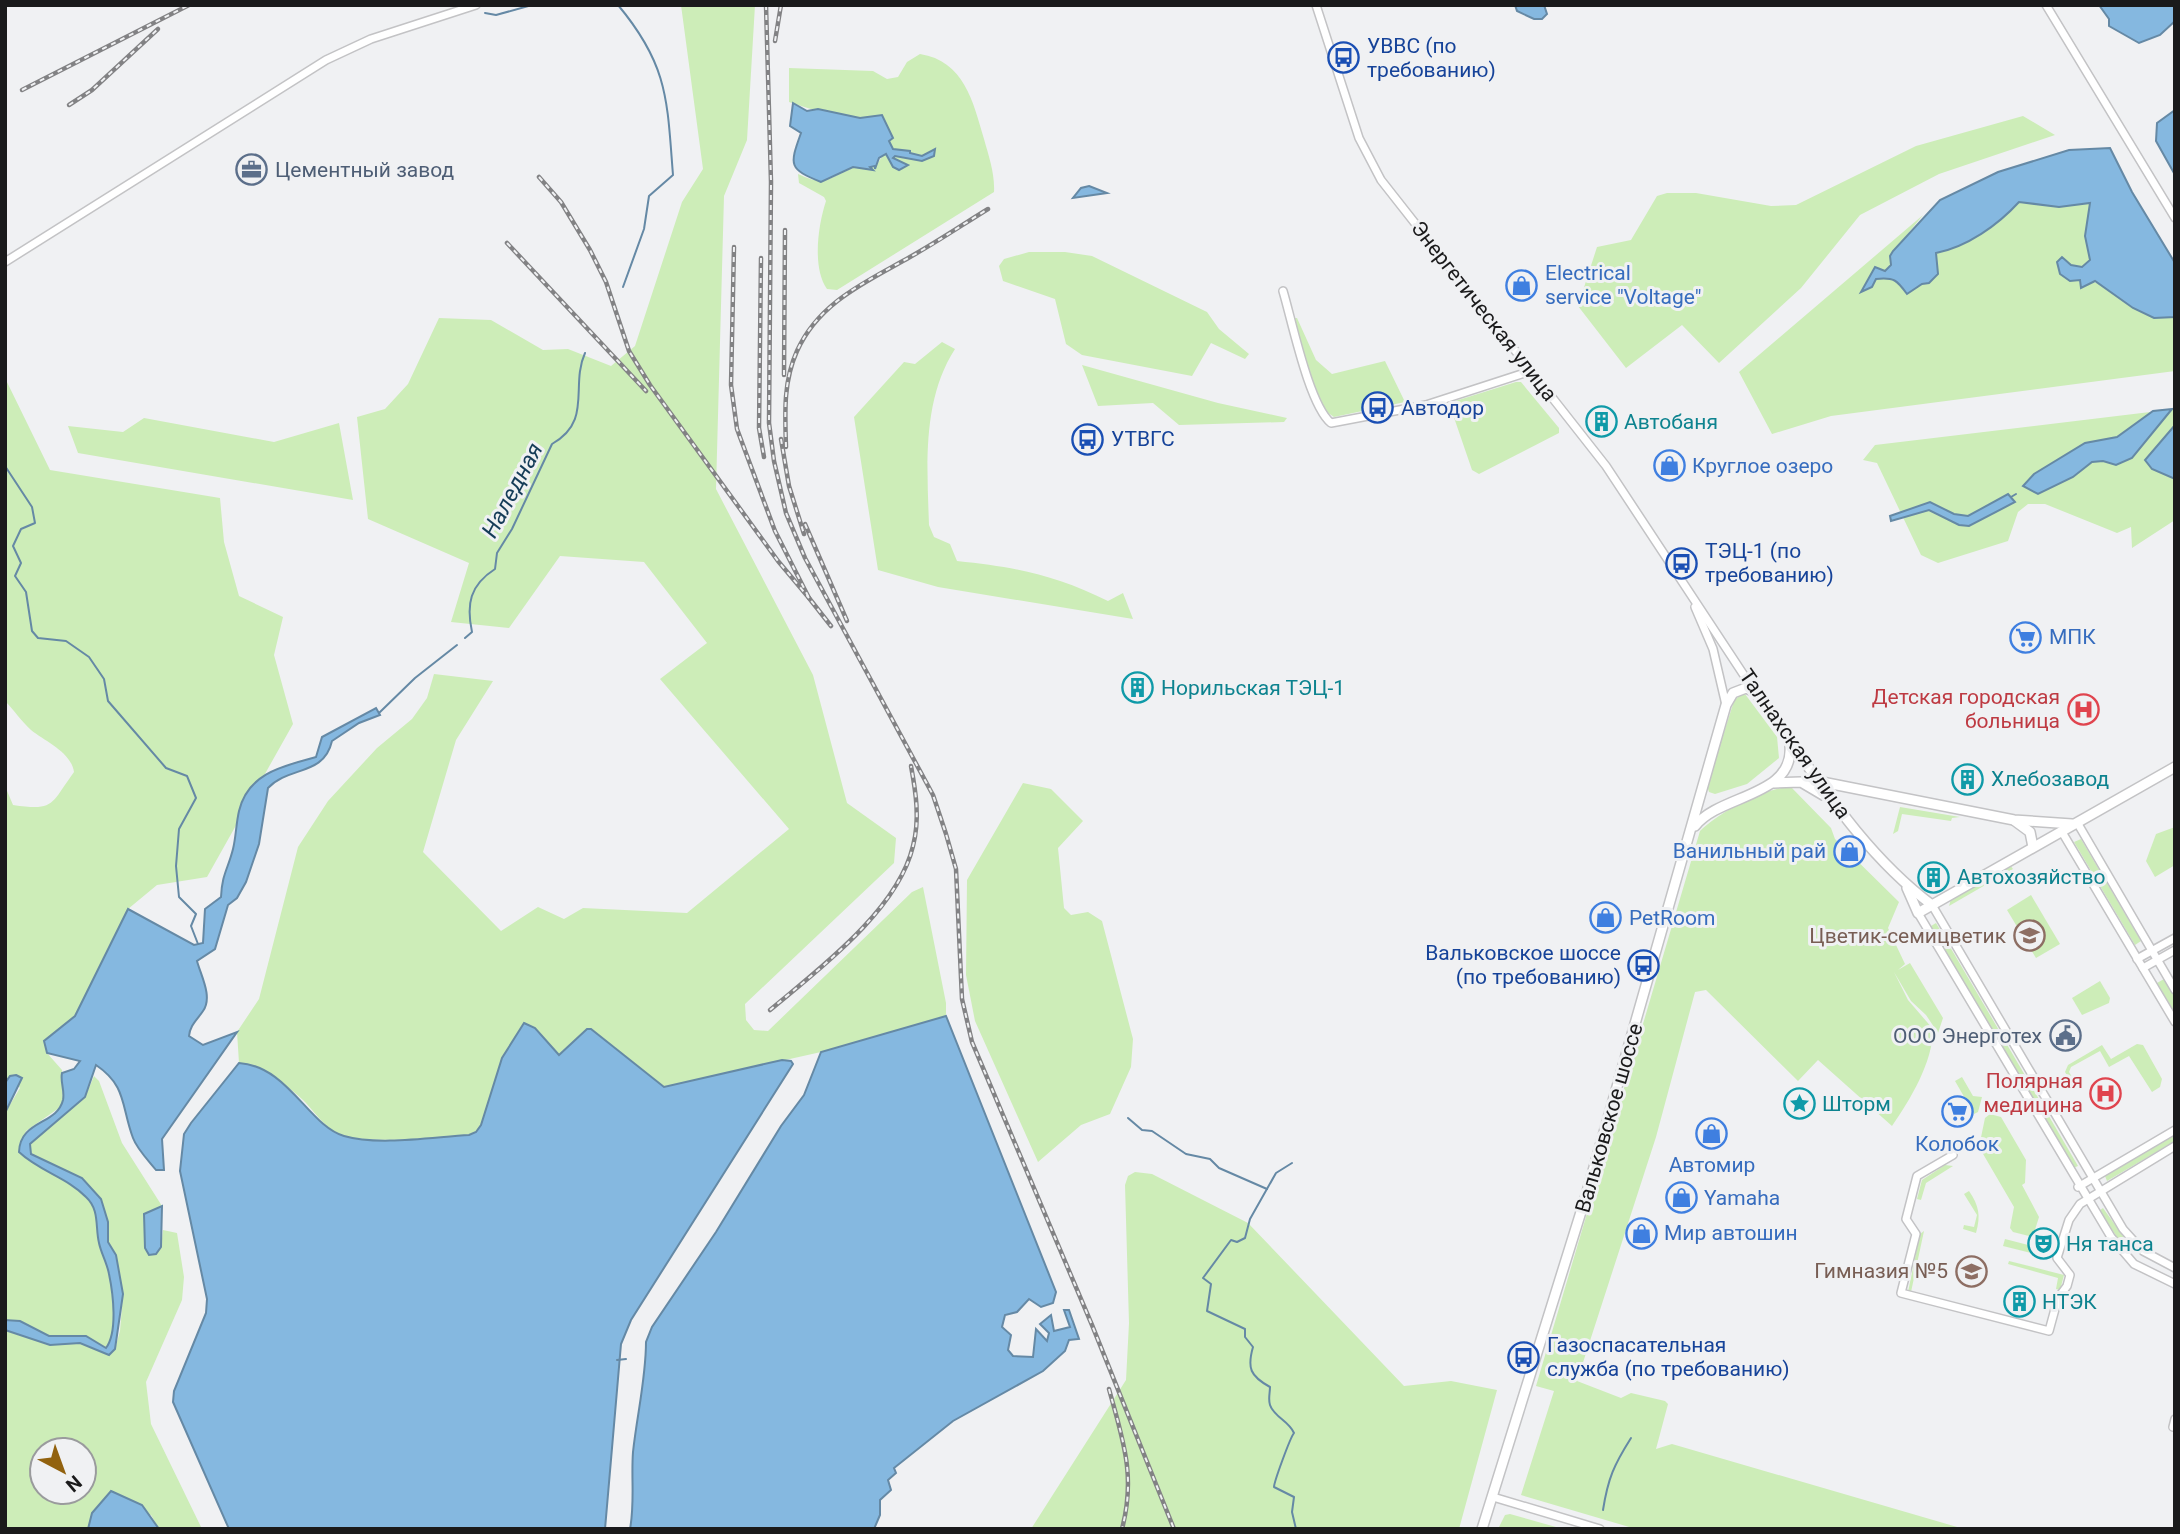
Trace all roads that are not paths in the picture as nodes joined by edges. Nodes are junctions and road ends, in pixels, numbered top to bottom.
1 (476, 5) edge
2 (1316, 5) edge
3 (2046, 5) edge
4 (2175, 218) edge
5 (5, 262) edge
6 (1283, 291) dead end
7 (1531, 371) junction
8 (1690, 596) junction
9 (1754, 689) junction
10 (1726, 705) junction
11 (1790, 743) junction
12 (2175, 767) edge
13 (1817, 781) junction
14 (1771, 783) junction
15 (1703, 790) junction
16 (1827, 797) junction
17 (1715, 806) junction
18 (2014, 820) junction
19 (2078, 824) junction
20 (1692, 831) junction
21 (2062, 832) junction
22 (2033, 847) junction
23 (1907, 887) junction
24 (1932, 905) junction
25 (1918, 913) junction
26 (2175, 938) edge
27 (2175, 950) edge
28 (2152, 951) junction
29 (2137, 959) junction
30 (2157, 960) junction
31 (2143, 968) junction
32 (2175, 990) edge
33 (2175, 1022) edge
34 (2175, 1130) edge
35 (2175, 1146) edge
36 (1953, 1155) dead end
37 (2092, 1179) junction
38 (2078, 1187) junction
39 (2099, 1191) junction
40 (2085, 1199) junction
41 (2143, 1251) junction
42 (2134, 1264) junction
43 (2175, 1268) edge
44 (2175, 1284) edge
45 (1493, 1497) junction
46 (1482, 1529) edge
47 (1600, 1529) edge

1 - 5 street
2 - 7 street, Энергетическая улица
3 - 4 street
6 - 7 street
7 - 8 street, Энергетическая улица
8 - 9 street, Талнахская улица
8 - 10 street, Вальковское шоссе
9 - 10 main road, Вальковское шоссе
9 - 11 main road, Талнахская улица
10 - 15 main road, Вальковское шоссе
11 - 13 main road, Талнахская улица
11 - 14 main road
12 - 19 main road
13 - 16 main road, Талнахская улица
13 - 18 main road
14 - 16 main road
14 - 17 main road
15 - 17 main road
15 - 20 main road, Вальковское шоссе
16 - 23 main road, Талнахская улица
17 - 20 main road
18 - 19 main road
18 - 22 main road
19 - 21 main road
19 - 28 street
20 - 45 main road, Вальковское шоссе
21 - 22 main road
21 - 29 street
22 - 24 main road
23 - 24 main road, Талнахская улица
23 - 25 main road, Талнахская улица
24 - 25 main road
24 - 37 street, Талнахская улица
25 - 38 street, Талнахская улица
26 - 28 street
27 - 30 street
28 - 29 street
28 - 30 street
29 - 31 street
30 - 31 street
30 - 32 street
31 - 33 street
34 - 37 street
35 - 39 street
36 - 40 street
37 - 38 street
37 - 39 street, Талнахская улица
38 - 40 street, Талнахская улица
39 - 40 street
39 - 41 street, Талнахская улица
40 - 42 street, Талнахская улица
41 - 42 street
41 - 43 street, Талнахская улица
42 - 44 street, Талнахская улица
45 - 46 main road, Вальковское шоссе
45 - 47 street

